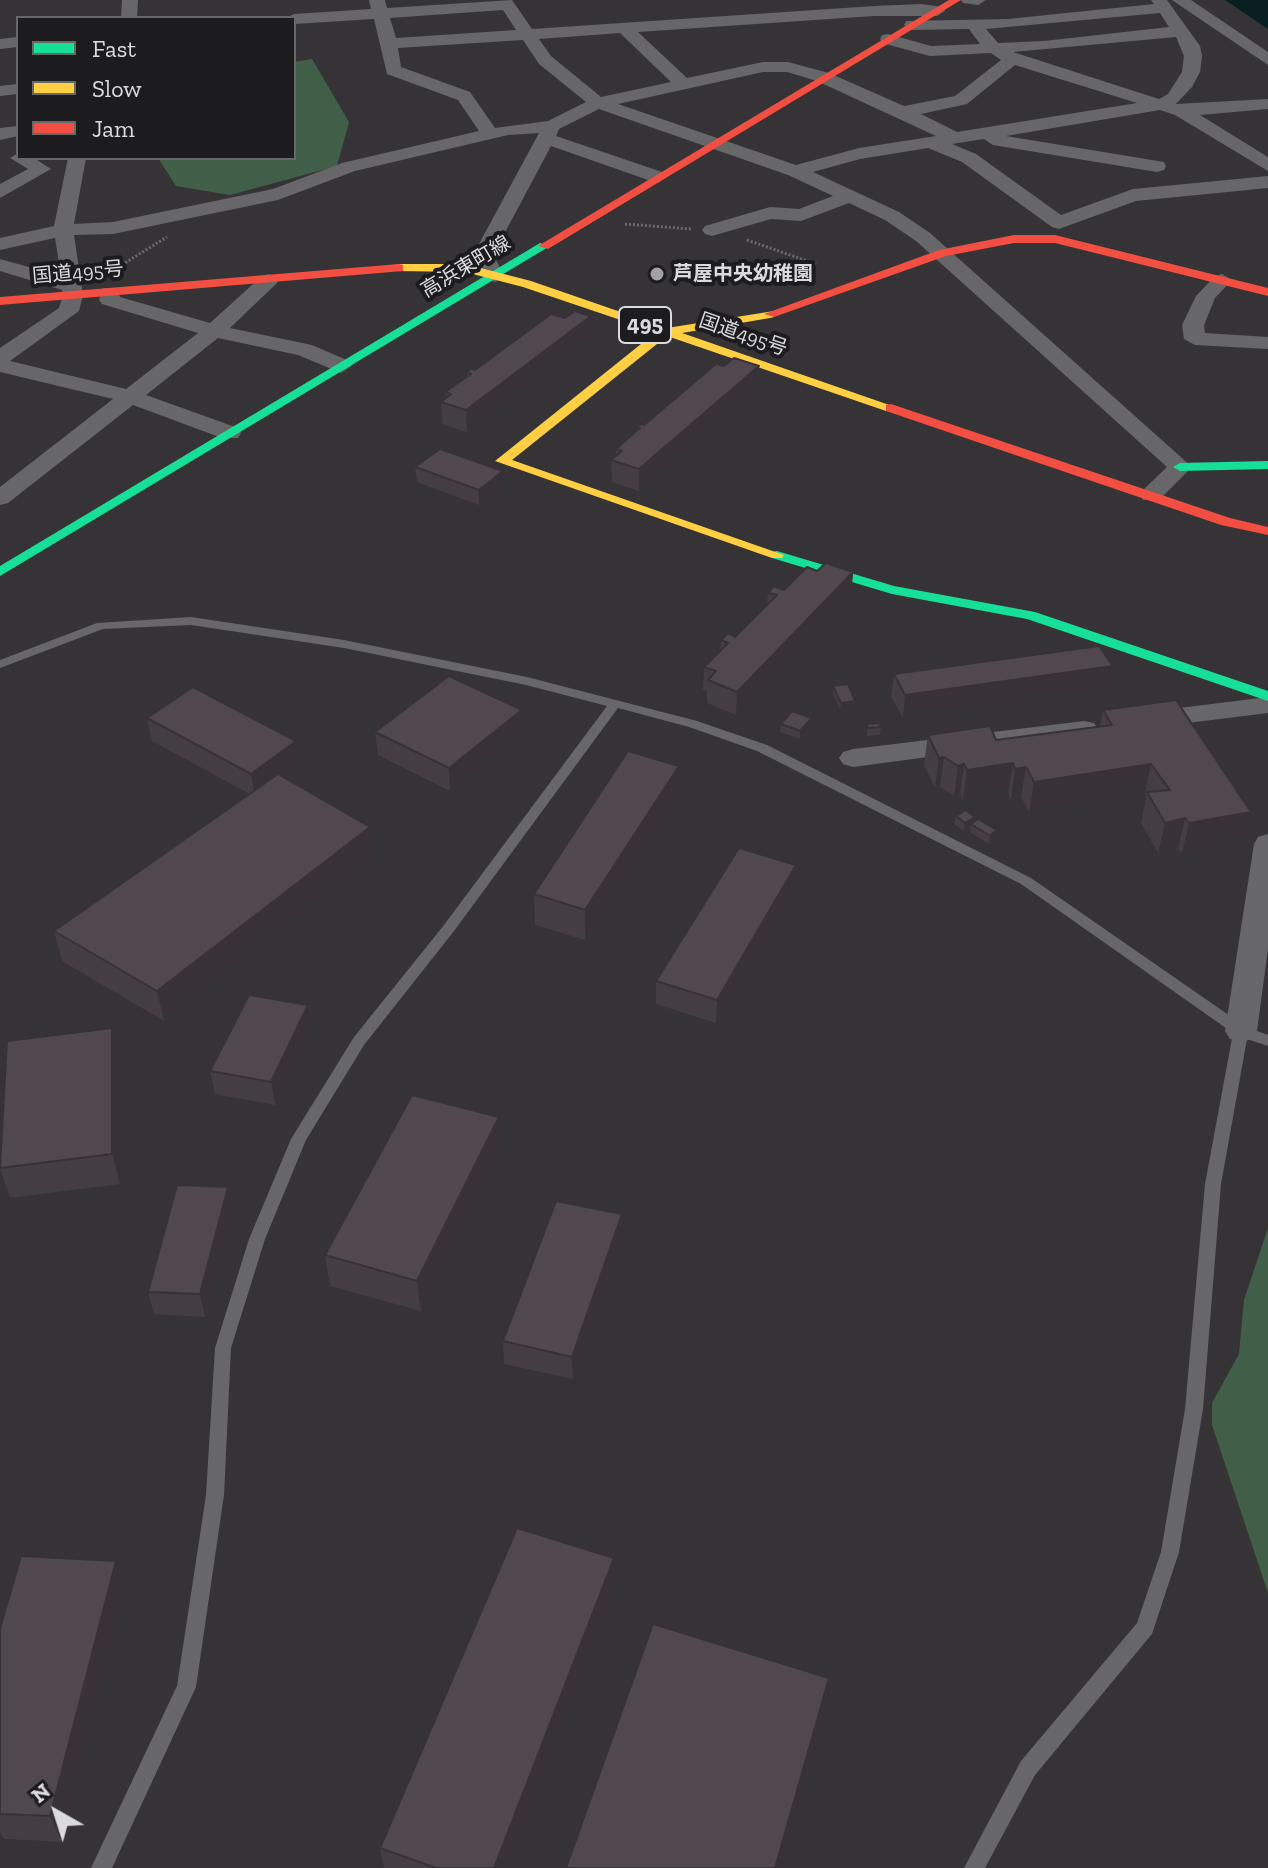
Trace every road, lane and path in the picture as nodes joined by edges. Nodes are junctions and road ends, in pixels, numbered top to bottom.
1 (956, 0) edge
2 (969, 0) edge
3 (978, 0) edge
4 (505, 3) edge
5 (1168, 3) edge
6 (870, 6) edge
7 (379, 7) edge
8 (937, 11) junction
9 (296, 19) edge
10 (912, 25) junction
11 (975, 26) junction
12 (624, 28) junction
13 (1180, 31) junction
14 (529, 35) junction
15 (888, 39) junction
16 (389, 44) junction
17 (992, 47) junction
18 (1012, 59) junction
19 (1268, 60) edge
20 (823, 77) junction
21 (683, 84) junction
22 (598, 103) junction
23 (1268, 104) edge
24 (1160, 105) junction
25 (1181, 111) junction
26 (902, 112) junction
27 (549, 132) junction
28 (490, 134) junction
29 (951, 139) junction
30 (715, 142) junction
31 (23, 160) edge
32 (76, 160) edge
33 (1268, 165) edge
34 (1157, 166) dead end
35 (795, 171) junction
36 (658, 177) junction
37 (1268, 182) edge
38 (2, 189) edge
39 (851, 196) junction
40 (63, 230) junction
41 (712, 230) dead end
42 (177, 231) dead end
43 (1057, 231) junction
44 (0, 244) edge
45 (943, 253) junction
46 (0, 265) edge
47 (495, 276) junction
48 (269, 280) junction
49 (1222, 280) junction
50 (111, 282) junction
51 (72, 291) junction
52 (1268, 292) edge
53 (0, 301) edge
54 (214, 331) junction
55 (664, 332) junction
56 (1268, 343) edge
57 (0, 358) edge
58 (0, 365) edge
59 (341, 366) junction
60 (129, 396) junction
61 (230, 433) junction
62 (1268, 465) edge
63 (1180, 467) junction
64 (1151, 495) junction
65 (0, 498) edge
66 (1268, 531) edge
67 (0, 572) edge
68 (0, 664) edge
69 (1268, 696) edge
70 (614, 705) junction
71 (1268, 705) edge
72 (853, 758) dead end
73 (1268, 844) edge
74 (1255, 1036) edge
75 (101, 1868) edge
76 (974, 1868) edge

1 - 8 main road, 高浜東町線
2 - 3 street
4 - 7 street
4 - 14 street
5 - 11 street
5 - 13 street
5 - 19 street
6 - 8 street
6 - 12 street
7 - 9 street
7 - 16 street
8 - 10 main road, 高浜東町線
10 - 11 street
10 - 15 main road, 高浜東町線
11 - 17 street
12 - 14 street
12 - 21 street
13 - 17 street
13 - 24 street
14 - 16 street
14 - 22 street
15 - 17 street
15 - 20 main road, 高浜東町線
16 - 28 street
17 - 18 street
18 - 24 street
18 - 26 street
20 - 21 street
20 - 26 street
20 - 30 main road, 高浜東町線
21 - 22 street
22 - 27 street
22 - 30 street
23 - 25 street
24 - 25 street
24 - 29 street
25 - 33 street
26 - 29 street
27 - 28 street
27 - 36 street
27 - 47 street
28 - 40 street
29 - 34 street
29 - 35 street
29 - 43 street
30 - 35 street
30 - 36 main road, 高浜東町線
31 - 38 street
32 - 40 street
35 - 39 street
36 - 47 main road, 高浜東町線
37 - 43 street
39 - 41 street
39 - 45 street
40 - 44 street
40 - 51 street
42 - 50 path
43 - 45 main road
43 - 49 main road
45 - 55 main road
45 - 63 street
46 - 51 street
47 - 48 main road, 国道495号 / 495
47 - 55 main road, 国道495号 / 495
47 - 59 main road, 高浜東町線
48 - 50 main road, 国道495号 / 495
48 - 54 street
49 - 52 main road
49 - 56 street
50 - 51 main road, 国道495号 / 495
50 - 54 street
51 - 53 main road, 国道495号 / 495
51 - 57 street
54 - 59 street
54 - 60 street
55 - 64 main road, 国道495号 / 495
55 - 69 main road
58 - 60 street
59 - 61 main road, 高浜東町線
60 - 61 street
60 - 65 street
61 - 67 main road, 高浜東町線
62 - 63 main road
63 - 64 street
64 - 66 main road, 国道495号 / 495
68 - 70 lane
70 - 74 lane
70 - 75 lane
71 - 72 street
73 - 74 street
74 - 76 lane

